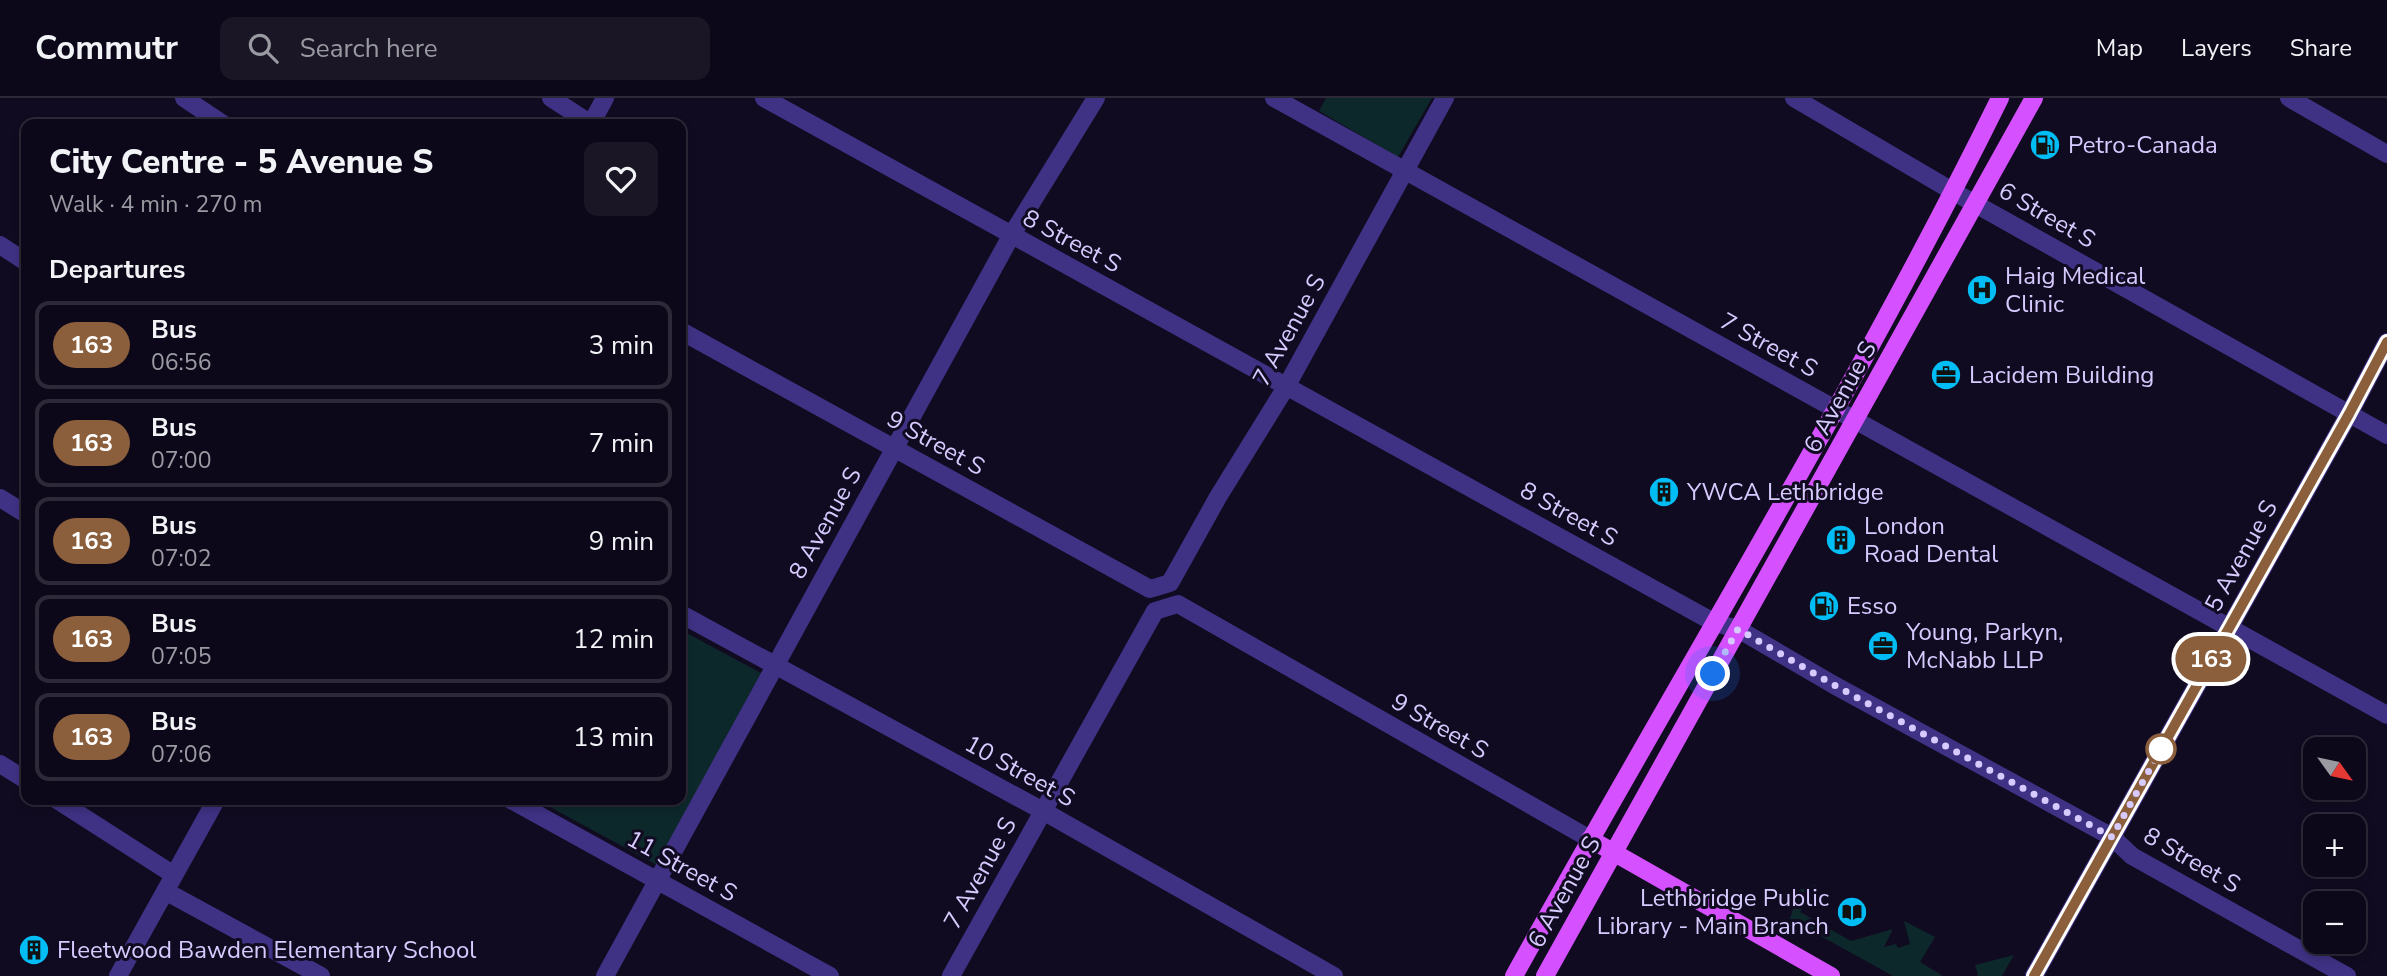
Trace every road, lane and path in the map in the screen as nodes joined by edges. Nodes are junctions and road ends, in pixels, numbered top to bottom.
1 (184, 98) edge
2 (551, 98) edge
3 (605, 98) edge
4 (764, 98) edge
5 (1096, 98) edge
6 (1274, 98) edge
7 (1445, 98) edge
8 (1794, 98) edge
9 (2000, 98) edge
10 (2034, 98) edge
11 (2289, 98) edge
12 (216, 119) edge
13 (583, 119) edge
14 (594, 119) edge
15 (2387, 154) edge
16 (1405, 170) junction
17 (1954, 192) junction
18 (1976, 202) junction
19 (1011, 236) junction
20 (0, 245) edge
21 (21, 259) edge
22 (686, 334) edge
23 (2387, 342) edge
24 (1286, 387) junction
25 (1835, 411) junction
26 (2349, 414) junction
27 (1856, 421) junction
28 (2387, 435) edge
29 (894, 448) junction
30 (0, 498) edge
31 (21, 511) edge
32 (1170, 583) joint
33 (1154, 611) joint
34 (686, 617) edge
35 (1715, 624) junction
36 (2229, 628) junction
37 (1738, 629) junction
38 (775, 665) junction
39 (2387, 715) edge
40 (0, 764) edge
41 (21, 777) edge
42 (65, 805) edge
43 (213, 805) edge
44 (520, 805) edge
45 (1043, 811) junction
46 (2112, 837) junction
47 (1590, 839) junction
48 (1614, 854) junction
49 (174, 874) junction
50 (657, 880) junction
51 (165, 891) junction
52 (118, 976) edge
53 (321, 976) edge
54 (604, 976) edge
55 (830, 976) edge
56 (951, 976) edge
57 (1334, 976) edge
58 (1514, 976) edge
59 (1545, 976) edge
60 (1831, 976) edge
61 (2034, 976) edge
62 (2347, 976) edge

1 - 12 street
2 - 13 street
3 - 14 street
4 - 19 street, 8 Street S
5 - 19 street, 8 Avenue S
6 - 16 street, 7 Street S
7 - 16 street, 7 Avenue S
8 - 17 street, 6 Street S
9 - 17 main road, 6 Avenue S
10 - 18 main road, 6 Avenue S
11 - 15 street
16 - 24 street, 7 Avenue S
16 - 25 street, 7 Street S
17 - 18 street, 6 Street S
17 - 25 main road, 6 Avenue S
18 - 26 street, 6 Street S
18 - 27 main road, 6 Avenue S
19 - 24 street, 8 Street S
19 - 29 street, 8 Avenue S
20 - 21 street
22 - 29 street, 9 Street S
23 - 26 street, 5 Avenue S
24 - 32 street, 7 Avenue S
24 - 35 street, 8 Street S
25 - 27 street, 7 Street S
25 - 35 main road, 6 Avenue S
26 - 28 street, 6 Street S
26 - 36 street, 5 Avenue S
27 - 36 street, 7 Street S
27 - 37 main road, 6 Avenue S
29 - 32 street, 9 Street S
29 - 38 street, 8 Avenue S
30 - 31 street
33 - 45 street, 7 Avenue S
33 - 47 street, 9 Street S
34 - 38 street, 10 Street S
35 - 37 street, 8 Street S
35 - 47 main road, 6 Avenue S
36 - 39 street, 7 Street S
36 - 46 street, 5 Avenue S
37 - 46 street, 8 Street S
37 - 48 main road, 6 Avenue S
38 - 45 street, 10 Street S
38 - 50 street, 8 Avenue S
40 - 41 street
42 - 49 street
43 - 49 street
44 - 50 street, 11 Street S
45 - 56 street, 7 Avenue S
45 - 57 street, 10 Street S
46 - 61 street, 5 Avenue S
46 - 62 street, 8 Street S
47 - 48 main road
47 - 58 main road, 6 Avenue S
48 - 59 main road, 6 Avenue S
48 - 60 main road
49 - 51 street
50 - 54 street, 8 Avenue S
50 - 55 street, 11 Street S
51 - 52 street
51 - 53 street

